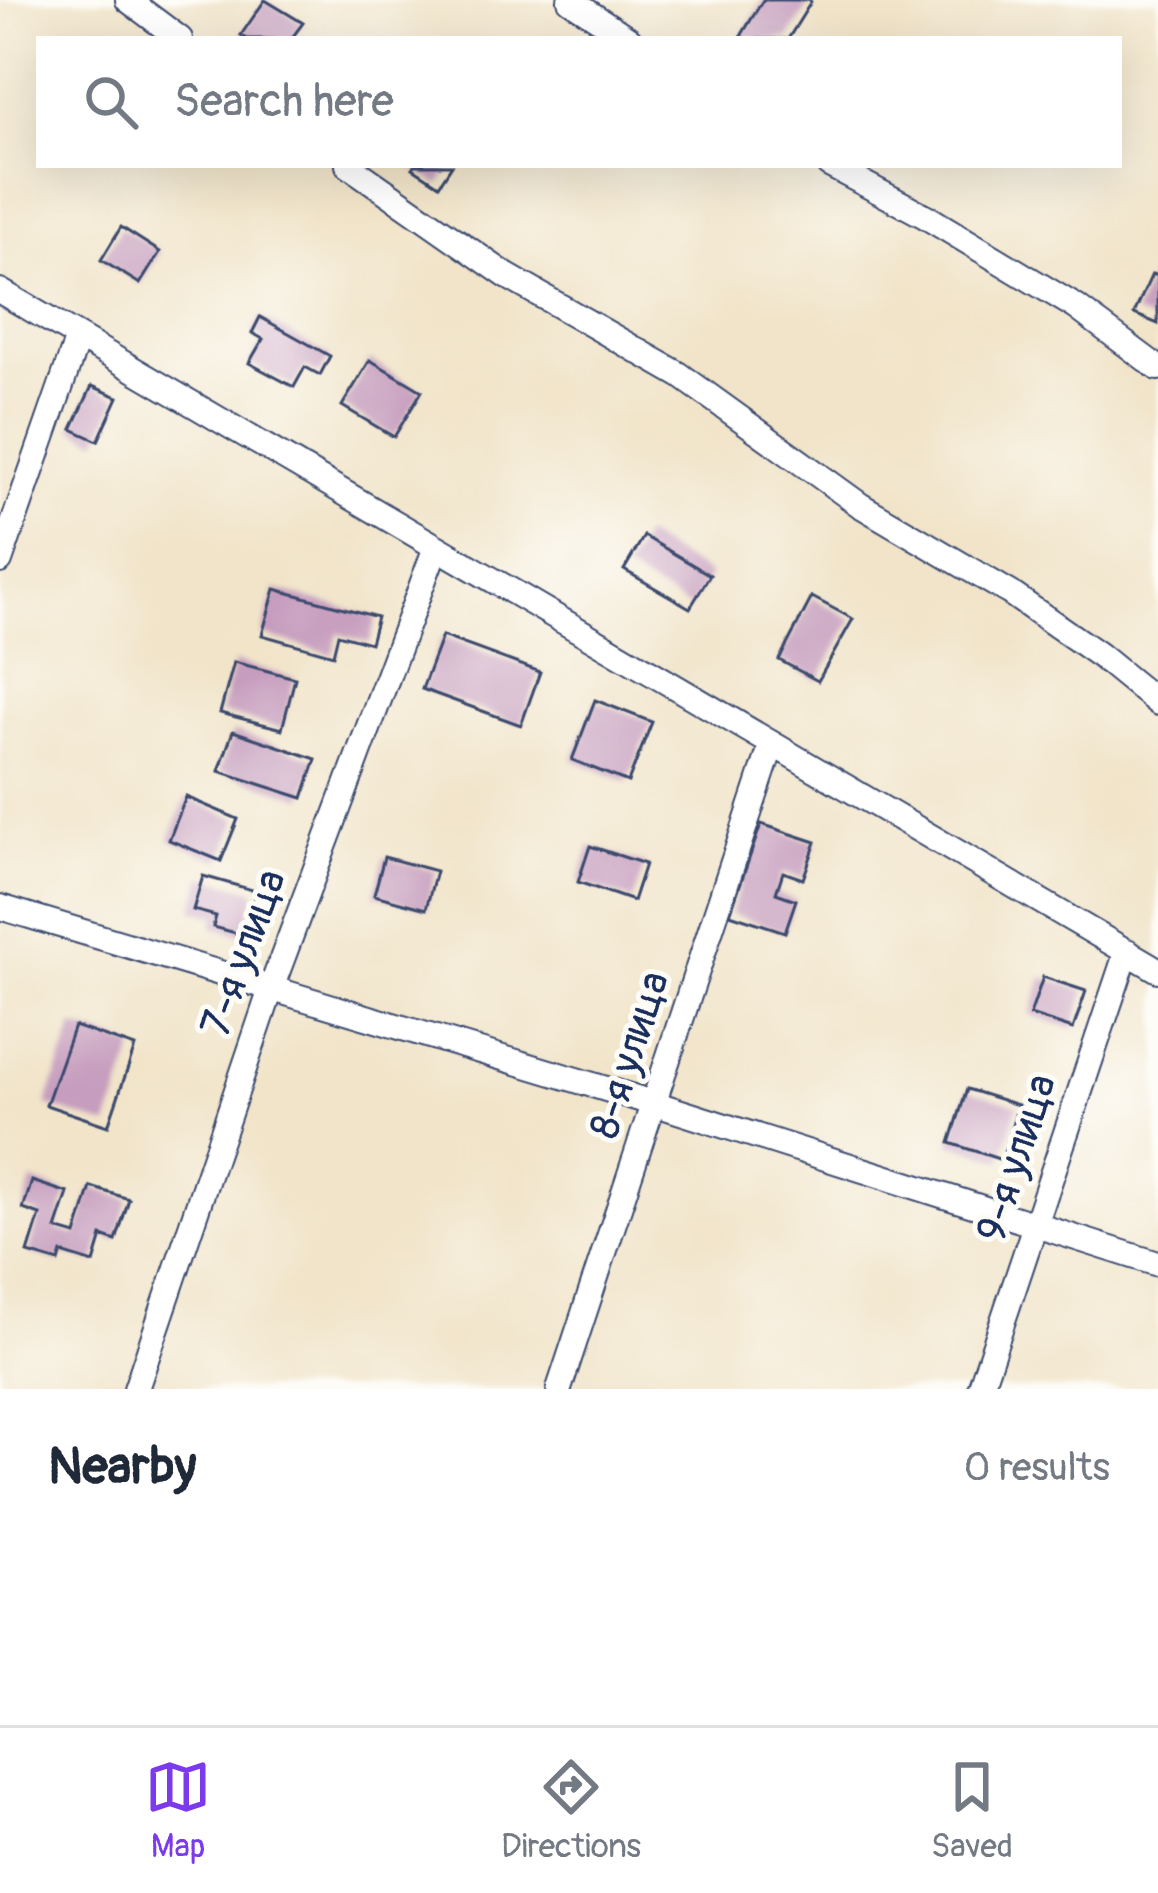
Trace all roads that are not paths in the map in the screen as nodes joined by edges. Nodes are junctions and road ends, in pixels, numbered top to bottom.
1 (128, 0) edge
2 (570, 0) edge
3 (176, 36) edge
4 (624, 36) edge
5 (352, 168) edge
6 (835, 168) edge
7 (0, 291) edge
8 (78, 337) junction
9 (1158, 368) edge
10 (436, 547) junction
11 (0, 561) edge
12 (1158, 704) edge
13 (772, 744) junction
14 (0, 907) edge
15 (1126, 951) junction
16 (1158, 970) edge
17 (272, 986) junction
18 (656, 1104) junction
19 (1036, 1226) junction
20 (1158, 1264) edge
21 (136, 1389) edge
22 (559, 1389) edge
23 (980, 1389) edge

1 - 3 street
2 - 4 street
5 - 12 street
6 - 9 street
7 - 8 street
8 - 10 street
8 - 11 street
10 - 13 street
10 - 17 street, 7-я улица
13 - 15 street
13 - 18 street, 8-я улица
14 - 17 street
15 - 16 street
15 - 19 street, 9-я улица
17 - 18 street
17 - 21 street, 7-я улица
18 - 19 street
18 - 22 street, 8-я улица
19 - 20 street
19 - 23 street, 9-я улица

